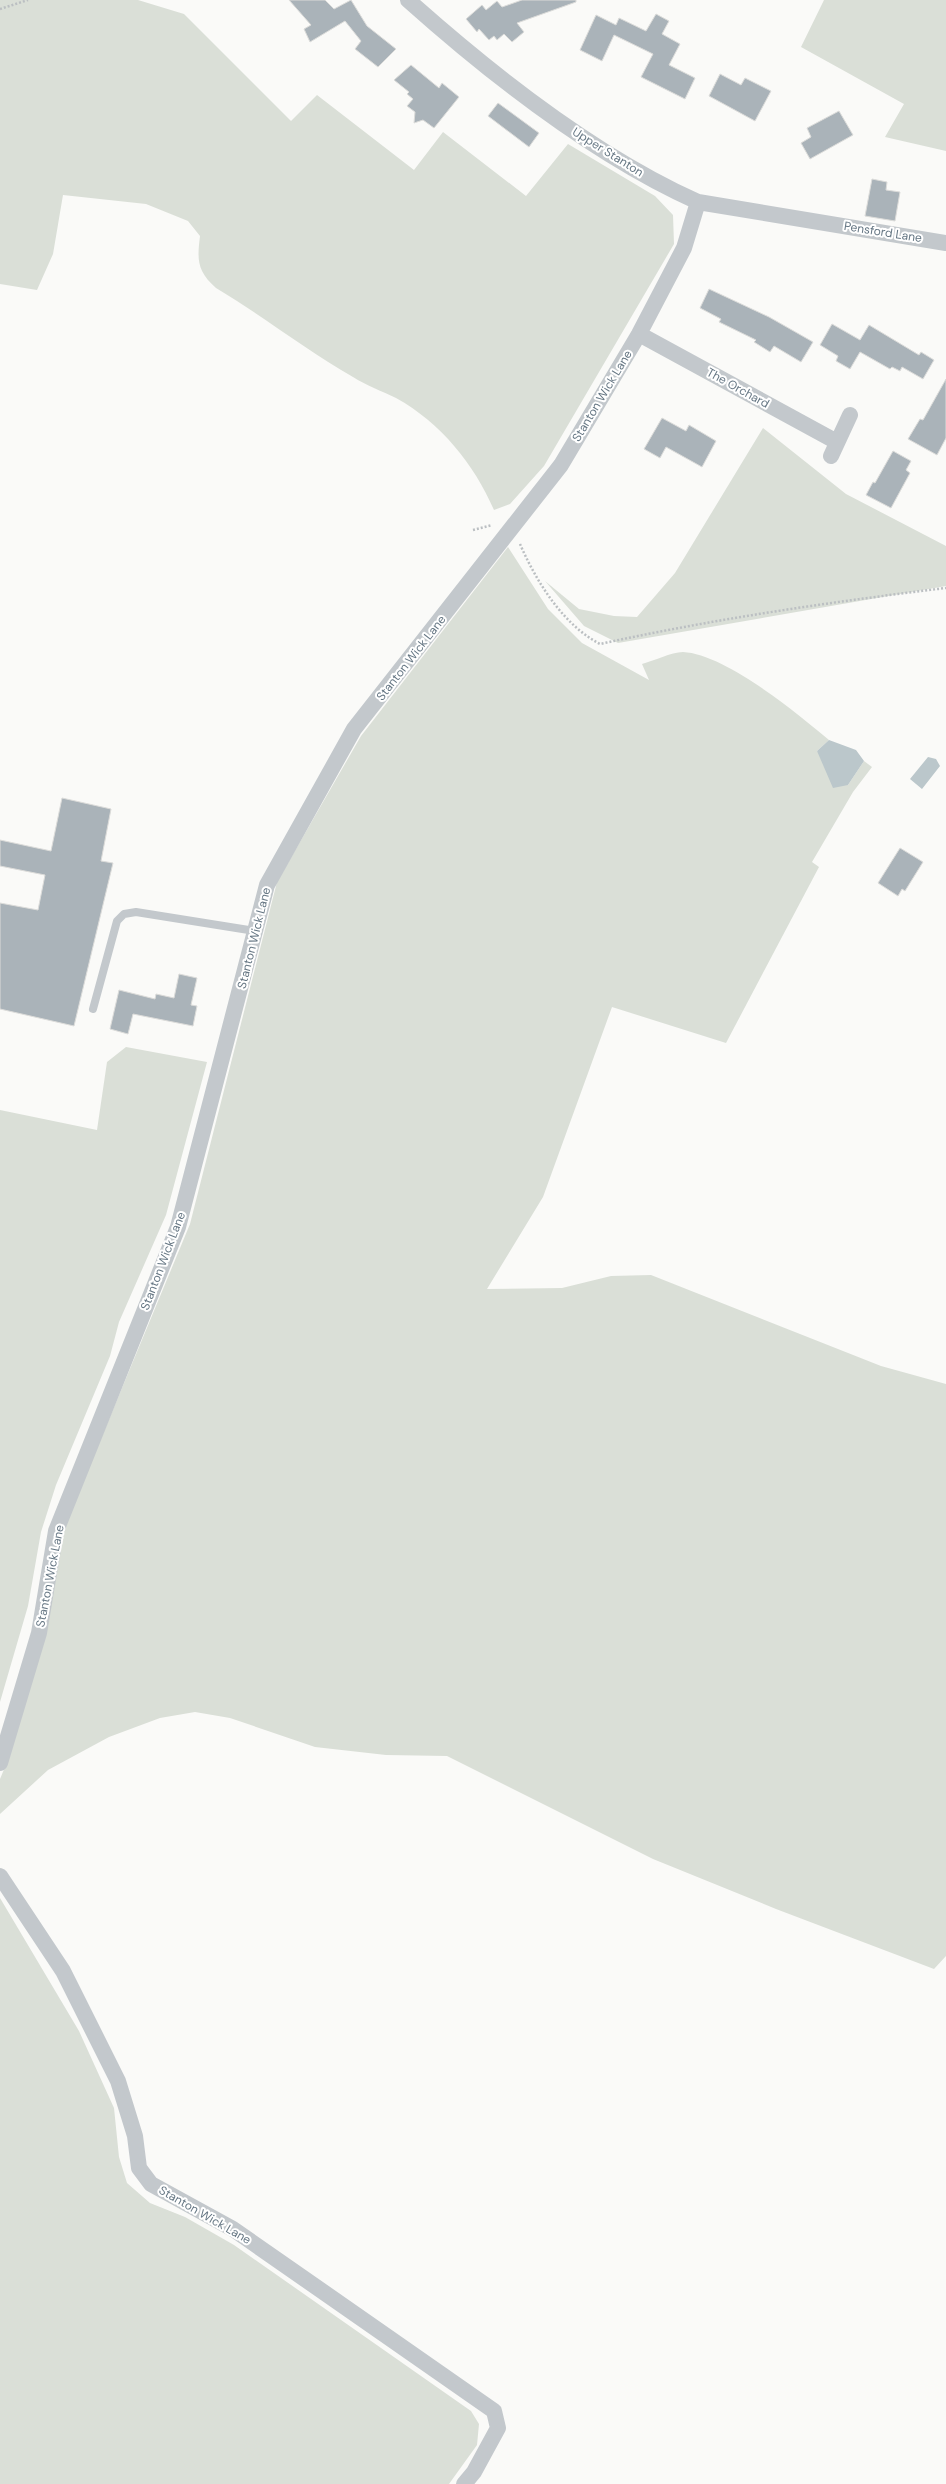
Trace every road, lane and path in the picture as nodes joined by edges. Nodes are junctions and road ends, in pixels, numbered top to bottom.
1 (28, 0) edge
2 (415, 2) edge
3 (0, 9) edge
4 (698, 202) junction
5 (820, 222) joint
6 (946, 243) edge
7 (639, 334) junction
8 (850, 415) dead end
9 (514, 526) junction
10 (946, 588) edge
11 (255, 931) junction
12 (93, 1009) dead end
13 (0, 1763) edge
14 (0, 1876) edge
15 (464, 2484) edge

1 - 3 path
2 - 4 street, Upper Stanton
4 - 5 street, Upper Stanton
4 - 7 street, Stanton Wick Lane
5 - 6 street, Pensford Lane
7 - 8 street, The Orchard
7 - 9 street, Stanton Wick Lane
9 - 10 path
9 - 11 street, Stanton Wick Lane
11 - 12 lane
11 - 13 street, Stanton Wick Lane
14 - 15 street, Stanton Wick Lane

